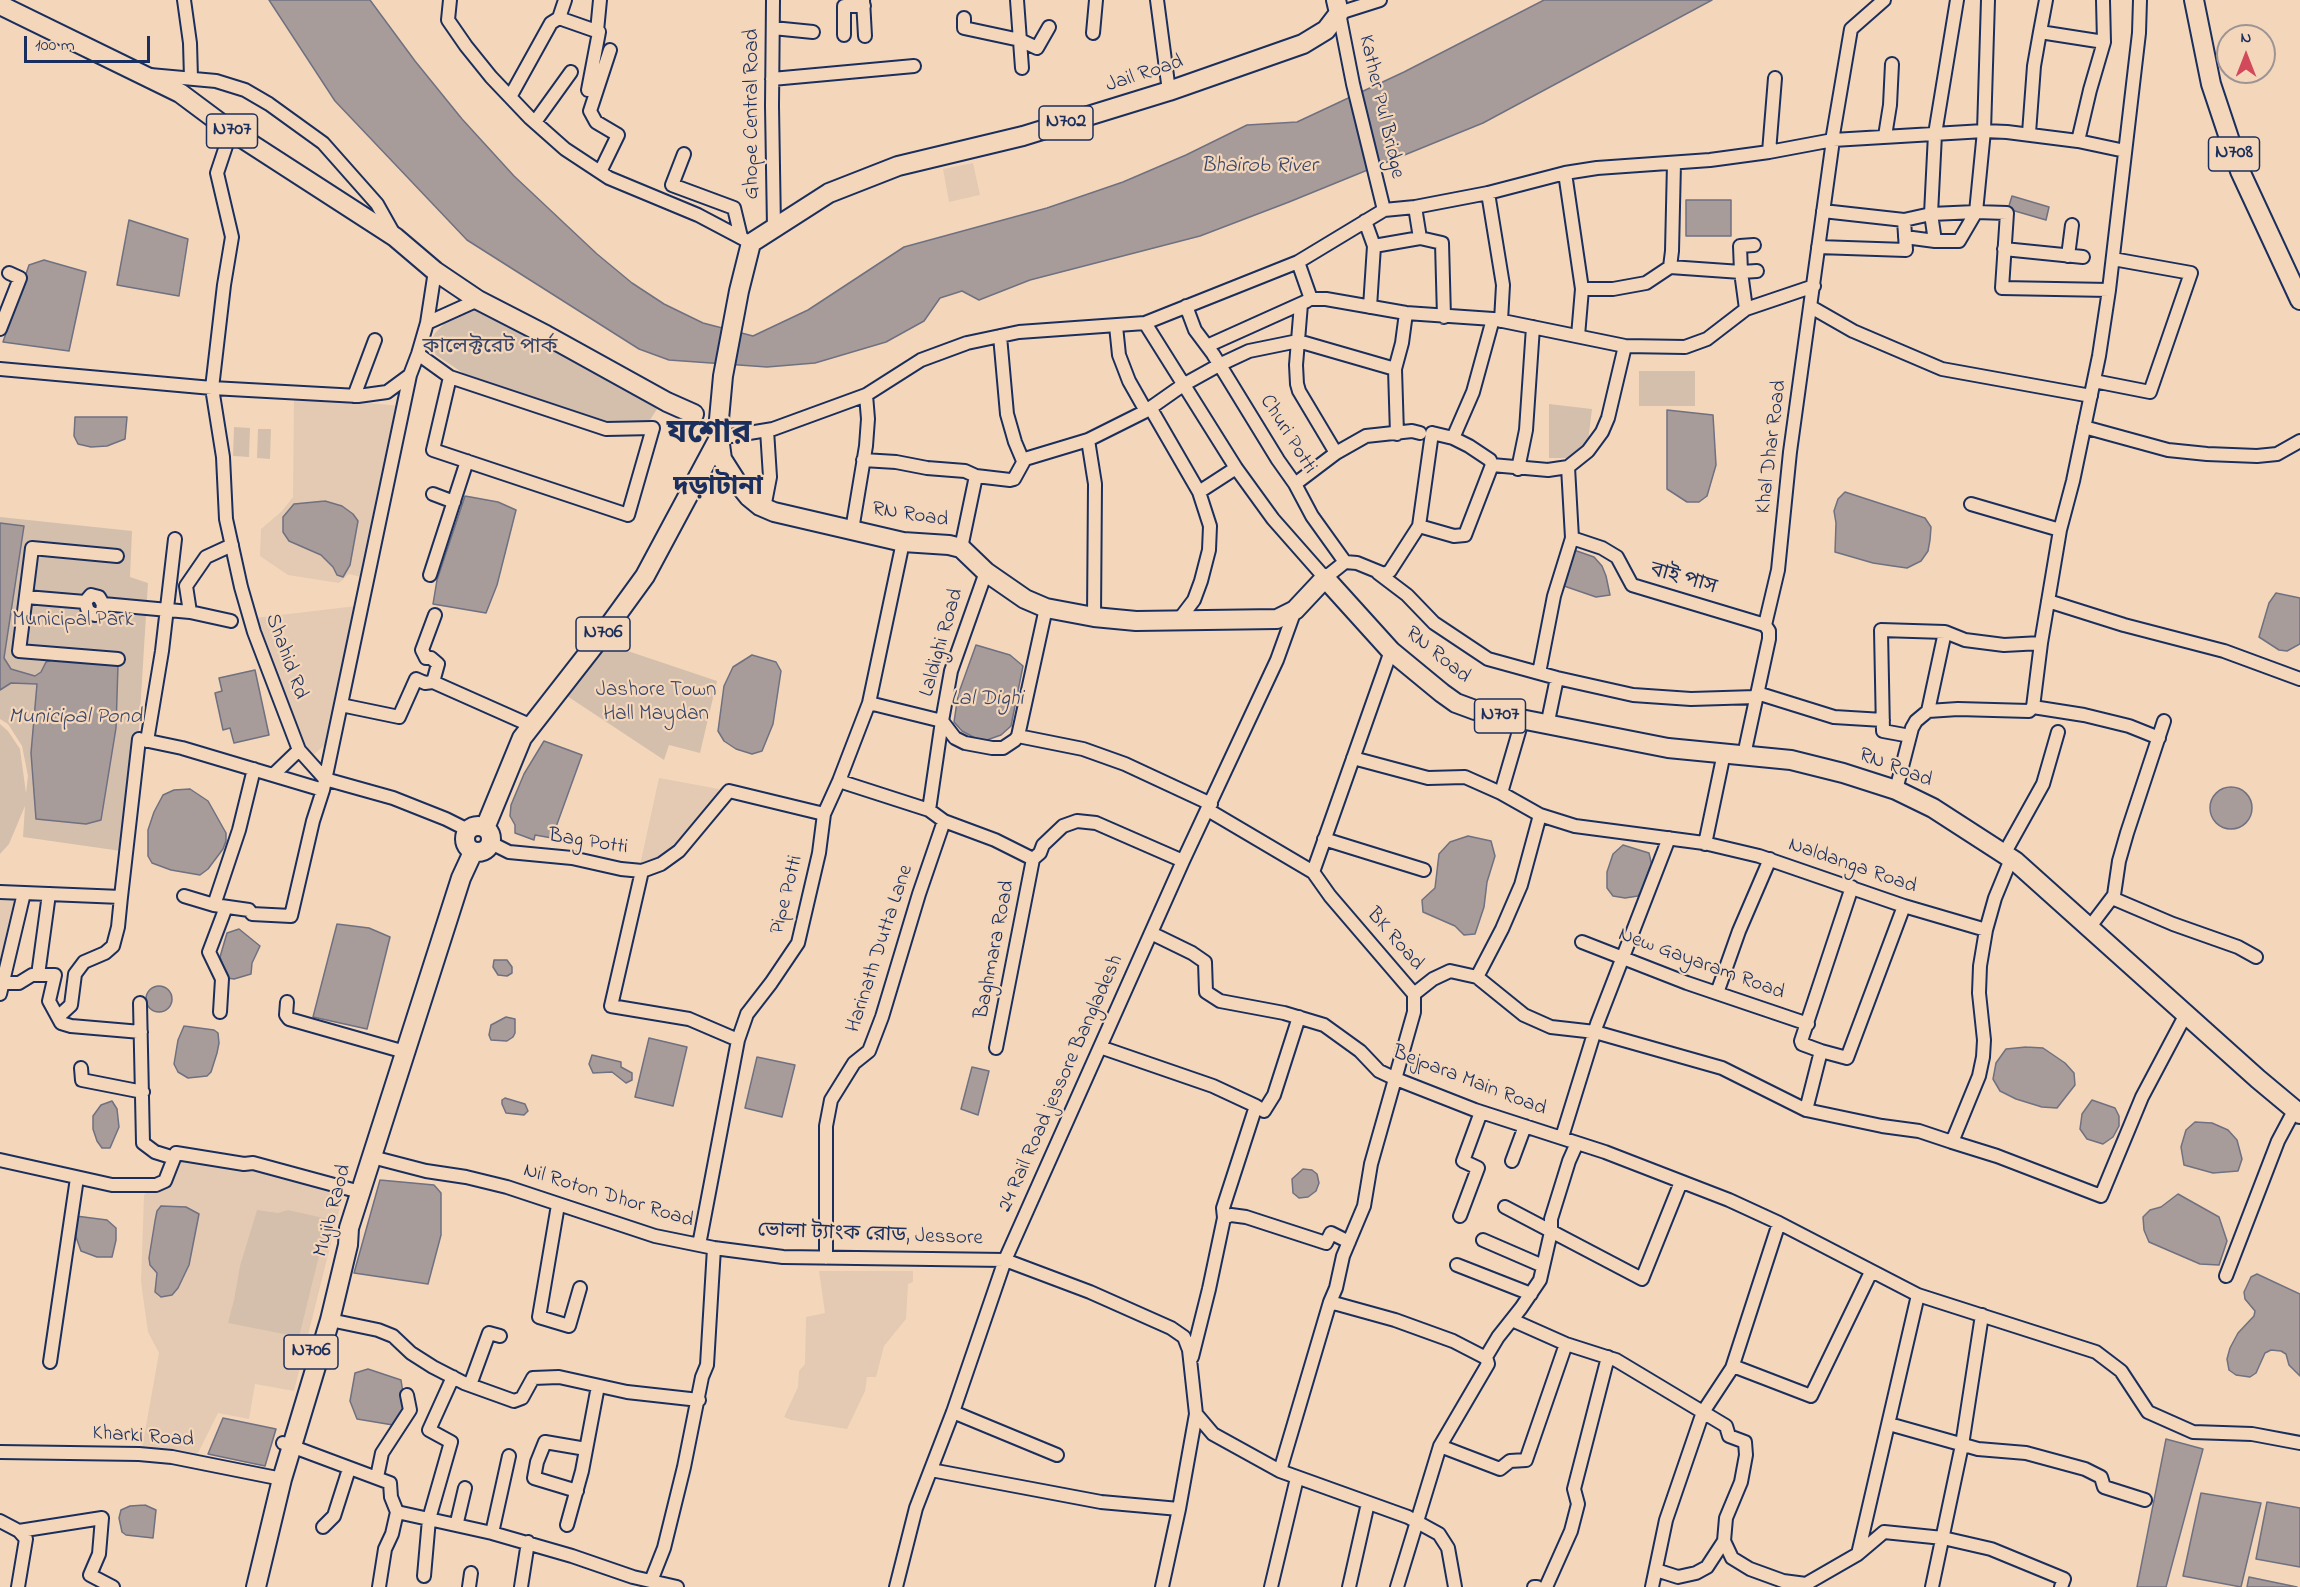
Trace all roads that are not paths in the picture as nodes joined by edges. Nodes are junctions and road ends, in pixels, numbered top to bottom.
1 (184, 0) edge
2 (450, 0) edge
3 (565, 0) edge
4 (600, 0) edge
5 (773, 0) edge
6 (1017, 0) edge
7 (1096, 0) edge
8 (1156, 0) edge
9 (1380, 0) edge
10 (1884, 0) edge
11 (1958, 0) edge
12 (1988, 0) edge
13 (2046, 0) edge
14 (2103, 0) edge
15 (2140, 0) edge
16 (2194, 0) edge
17 (863, 3) edge
18 (0, 5) edge
19 (1338, 7) edge
20 (559, 18) junction
21 (964, 18) dead end
22 (1049, 27) dead end
23 (773, 28) junction
24 (597, 31) junction
25 (813, 32) dead end
26 (2040, 32) junction
27 (1093, 33) dead end
28 (844, 35) dead end
29 (866, 36) dead end
30 (1020, 40) junction
31 (2104, 42) junction
32 (610, 50) dead end
33 (1892, 64) dead end
34 (914, 66) dead end
35 (1022, 68) dead end
36 (571, 72) dead end
37 (142, 75) junction
38 (191, 78) junction
39 (1775, 78) dead end
40 (772, 79) junction
41 (588, 90) dead end
42 (1169, 91) junction
43 (510, 97) junction
44 (535, 122) junction
45 (231, 131) junction
46 (1984, 131) junction
47 (2029, 133) junction
48 (1935, 134) junction
49 (1885, 136) junction
50 (1833, 137) junction
51 (2078, 141) junction
52 (1769, 152) junction
53 (2125, 152) junction
54 (684, 154) dead end
55 (1674, 163) junction
56 (600, 172) junction
57 (1565, 173) junction
58 (1488, 193) junction
59 (1415, 207) junction
60 (1384, 210) junction
61 (1823, 211) junction
62 (1976, 212) junction
63 (1931, 214) junction
64 (1365, 220) junction
65 (1904, 220) junction
66 (2072, 225) dead end
67 (774, 228) junction
68 (395, 237) junction
69 (1905, 237) junction
70 (1420, 238) junction
71 (746, 240) junction
72 (1935, 241) junction
73 (1754, 245) dead end
74 (1374, 246) junction
75 (1818, 247) junction
76 (2004, 249) junction
77 (2068, 256) junction
78 (2083, 257) dead end
79 (2113, 259) junction
80 (1298, 262) junction
81 (1670, 267) junction
82 (1757, 271) dead end
83 (1741, 272) junction
84 (9, 273) dead end
85 (442, 276) junction
86 (1814, 286) junction
87 (1582, 289) junction
88 (2109, 290) junction
89 (478, 300) junction
90 (2300, 300) edge
91 (1306, 301) junction
92 (1186, 306) junction
93 (1370, 307) junction
94 (1812, 307) junction
95 (1746, 309) junction
96 (1406, 313) junction
97 (1444, 317) junction
98 (1497, 320) junction
99 (1145, 323) junction
100 (427, 324) junction
101 (1116, 326) junction
102 (1533, 327) junction
103 (0, 328) edge
104 (1000, 336) junction
105 (1578, 336) junction
106 (375, 340) dead end
107 (1298, 341) junction
108 (1207, 346) junction
109 (1625, 346) junction
110 (418, 354) junction
111 (1220, 364) junction
112 (0, 369) edge
113 (1395, 369) junction
114 (410, 375) junction
115 (450, 377) junction
116 (2094, 381) junction
117 (1183, 385) junction
118 (212, 388) junction
119 (866, 395) junction
120 (354, 396) junction
121 (2091, 396) junction
122 (1148, 410) junction
123 (694, 414) junction
124 (2084, 428) junction
125 (767, 430) junction
126 (1420, 433) dead end
127 (719, 434) junction
128 (1398, 434) junction
129 (1453, 438) junction
130 (1088, 440) junction
131 (2300, 441) edge
132 (1336, 453) junction
133 (863, 460) junction
134 (467, 461) junction
135 (1023, 461) junction
136 (1492, 465) junction
137 (1568, 467) junction
138 (1236, 468) junction
139 (1518, 469) junction
140 (976, 477) junction
141 (1295, 484) junction
142 (1198, 492) junction
143 (434, 494) dead end
144 (454, 502) junction
145 (1971, 504) dead end
146 (764, 508) junction
147 (1419, 526) junction
148 (852, 530) junction
149 (2060, 530) junction
150 (1572, 538) junction
151 (176, 539) dead end
152 (903, 542) junction
153 (232, 545) junction
154 (961, 548) junction
155 (117, 556) dead end
156 (1345, 562) junction
157 (986, 572) junction
158 (1378, 573) junction
159 (430, 575) dead end
160 (1325, 578) junction
161 (26, 597) junction
162 (2048, 602) junction
163 (1046, 608) junction
164 (167, 610) junction
165 (1295, 610) junction
166 (190, 612) junction
167 (435, 615) dead end
168 (1095, 617) junction
169 (231, 621) dead end
170 (1178, 621) junction
171 (1765, 625) junction
172 (1944, 632) junction
173 (2041, 643) junction
174 (1391, 651) junction
175 (118, 659) dead end
176 (1539, 673) junction
177 (1557, 678) junction
178 (2300, 679) edge
179 (433, 682) junction
180 (1757, 695) junction
181 (869, 703) junction
182 (341, 705) junction
183 (2033, 707) junction
184 (1928, 711) junction
185 (1883, 720) junction
186 (942, 721) junction
187 (1522, 721) junction
188 (2164, 721) dead end
189 (531, 726) junction
190 (1547, 726) junction
191 (2058, 732) dead end
192 (1018, 736) junction
193 (1910, 736) junction
194 (2159, 738) junction
195 (147, 741) junction
196 (299, 750) junction
197 (1724, 753) junction
198 (1744, 755) junction
199 (1353, 758) junction
200 (254, 769) junction
201 (273, 775) junction
202 (839, 781) junction
203 (324, 784) junction
204 (1896, 790) junction
205 (1501, 793) junction
206 (1210, 807) junction
207 (929, 810) junction
208 (824, 814) junction
209 (1540, 815) junction
210 (944, 821) junction
211 (481, 834) junction
212 (1669, 838) junction
213 (1324, 839) junction
214 (1705, 844) junction
215 (2007, 856) junction
216 (1034, 859) junction
217 (1770, 859) junction
218 (1183, 861) junction
219 (1424, 870) dead end
220 (642, 871) junction
221 (1313, 872) junction
222 (1852, 887) junction
223 (0, 892) edge
224 (24, 893) junction
225 (49, 894) junction
226 (184, 896) dead end
227 (121, 897) junction
228 (2112, 898) junction
229 (220, 906) junction
230 (1904, 906) junction
231 (2089, 928) junction
232 (1986, 930) junction
233 (1151, 933) junction
234 (1582, 942) dead end
235 (1624, 957) junction
236 (2256, 957) dead end
237 (38, 975) junction
238 (1476, 977) junction
239 (2, 988) edge
240 (1717, 993) junction
241 (1414, 994) junction
242 (287, 1002) dead end
243 (140, 1003) dead end
244 (220, 1012) dead end
245 (2186, 1014) junction
246 (58, 1017) junction
247 (1299, 1017) junction
248 (1808, 1024) junction
249 (141, 1032) junction
250 (1595, 1032) junction
251 (738, 1040) junction
252 (1100, 1047) junction
253 (996, 1048) dead end
254 (1821, 1051) junction
255 (405, 1052) junction
256 (81, 1068) dead end
257 (1396, 1079) junction
258 (143, 1092) junction
259 (1256, 1106) junction
260 (1806, 1110) junction
261 (1481, 1112) junction
262 (2297, 1112) edge
263 (1525, 1126) junction
264 (1562, 1137) junction
265 (1952, 1142) junction
266 (1577, 1143) junction
267 (171, 1157) dead end
268 (372, 1157) junction
269 (0, 1160) edge
270 (1512, 1161) dead end
271 (77, 1178) junction
272 (1681, 1182) junction
273 (360, 1192) junction
274 (558, 1204) junction
275 (1505, 1207) dead end
276 (1460, 1216) dead end
277 (1224, 1218) junction
278 (1779, 1223) junction
279 (349, 1228) junction
280 (1551, 1232) junction
281 (1483, 1240) dead end
282 (1349, 1242) junction
283 (699, 1245) junction
284 (714, 1248) junction
285 (826, 1258) junction
286 (1005, 1260) junction
287 (1457, 1265) dead end
288 (1543, 1266) junction
289 (1871, 1272) junction
290 (2226, 1276) dead end
291 (580, 1288) dead end
292 (1531, 1294) junction
293 (1918, 1295) junction
294 (1330, 1302) junction
295 (1982, 1315) junction
296 (330, 1320) junction
297 (1512, 1320) junction
298 (500, 1336) dead end
299 (1566, 1344) junction
300 (316, 1351) junction
301 (1486, 1357) junction
302 (1608, 1357) junction
303 (50, 1362) dead end
304 (1190, 1362) junction
305 (1733, 1366) junction
306 (453, 1377) junction
307 (470, 1385) junction
308 (598, 1386) junction
309 (407, 1395) dead end
310 (699, 1400) junction
311 (952, 1412) junction
312 (1703, 1412) junction
313 (1196, 1414) junction
314 (1889, 1424) junction
315 (2300, 1443) edge
316 (287, 1444) junction
317 (1962, 1445) junction
318 (1440, 1446) junction
319 (586, 1449) junction
320 (0, 1452) edge
321 (1057, 1455) dead end
322 (509, 1456) dead end
323 (349, 1469) junction
324 (931, 1470) junction
325 (1280, 1471) junction
326 (377, 1477) junction
327 (277, 1478) junction
328 (1297, 1478) junction
329 (465, 1488) dead end
330 (577, 1491) junction
331 (2145, 1500) dead end
332 (1368, 1503) junction
333 (1179, 1509) junction
334 (397, 1512) junction
335 (429, 1519) junction
336 (0, 1521) edge
337 (457, 1522) dead end
338 (1417, 1522) junction
339 (567, 1525) dead end
340 (323, 1527) dead end
341 (19, 1531) junction
342 (492, 1533) junction
343 (1943, 1538) junction
344 (1724, 1541) junction
345 (528, 1542) junction
346 (1858, 1554) junction
347 (1656, 1570) junction
348 (257, 1574) edge
349 (471, 1574) dead end
350 (424, 1576) dead end
351 (651, 1581) junction
352 (1807, 1585) edge
353 (18, 1587) edge
354 (113, 1587) edge
355 (248, 1587) edge
356 (379, 1587) edge
357 (469, 1587) edge
358 (521, 1587) edge
359 (677, 1587) edge
360 (896, 1587) edge
361 (1162, 1587) edge
362 (1271, 1587) edge
363 (1349, 1587) edge
364 (1397, 1587) edge
365 (1455, 1587) edge
366 (1546, 1587) edge
367 (1652, 1587) edge
368 (1932, 1587) edge
369 (2061, 1587) edge

1 - 38 street
2 - 43 street
3 - 20 street
4 - 24 street
5 - 23 street, Ghope Central Road
6 - 30 street
7 - 27 street
8 - 42 street
9 - 19 street
10 - 50 street, Khal Dhar Road
11 - 48 street
12 - 46 street
13 - 26 street
14 - 31 street
15 - 53 street
16 - 90 highway, N708
17 - 28 street
17 - 29 street
18 - 37 highway, N707
19 - 42 highway, Jail Road / N702
19 - 60 street, Kather Pul Bridge
20 - 24 street
20 - 43 street
21 - 30 street
22 - 30 street
23 - 25 street
23 - 40 street, Ghope Central Road
24 - 41 street
26 - 31 street
26 - 47 street
30 - 35 street
31 - 51 street
32 - 56 street
33 - 49 street
34 - 40 street
36 - 44 street
37 - 38 street
37 - 45 highway, N707
38 - 68 street
39 - 52 street
40 - 67 street, Ghope Central Road
42 - 67 highway, Jail Road / N702
43 - 44 street
44 - 56 street
45 - 68 highway, N707
45 - 118 street, Shahid Rd
46 - 47 street
46 - 48 street
46 - 62 street
47 - 51 street
48 - 49 street
48 - 63 street
49 - 50 street
50 - 52 street
50 - 61 street, Khal Dhar Road
51 - 53 street
52 - 55 street
53 - 79 street
54 - 71 street
55 - 57 street
55 - 81 street
56 - 71 street
57 - 58 street
57 - 87 street
58 - 59 street
58 - 98 street
59 - 60 street
59 - 70 street
60 - 64 street
61 - 65 street
61 - 75 street, Khal Dhar Road
62 - 63 street
62 - 72 street
62 - 76 street
63 - 65 street
63 - 72 street
64 - 74 street
64 - 80 street
65 - 69 street
66 - 77 street
67 - 71 highway, N702
68 - 85 highway, N707
69 - 72 street
69 - 75 street
70 - 74 street
70 - 97 street
71 - 127 highway
73 - 83 street
74 - 93 street
75 - 86 street, Khal Dhar Road
76 - 77 street
76 - 88 street
77 - 78 street
79 - 88 street
79 - 116 street
80 - 91 street
80 - 92 street
81 - 83 street
81 - 87 street
82 - 83 street
83 - 95 street
84 - 103 street
85 - 89 highway, N707
85 - 100 street
85 - 123 highway, N707
86 - 94 street, Khal Dhar Road
86 - 95 street
87 - 105 street
88 - 116 street
89 - 100 street
89 - 123 highway, N707
91 - 93 street
91 - 107 street
91 - 108 street
92 - 99 street
92 - 108 street, Churi Potti
93 - 96 street
94 - 121 street
94 - 171 street, Khal Dhar Road
95 - 109 street
96 - 97 street
96 - 113 street
97 - 98 street
98 - 102 street
98 - 129 street
99 - 101 street
99 - 117 street
100 - 110 street
101 - 104 street
101 - 122 street
102 - 105 street
102 - 139 street
104 - 119 street
104 - 135 street
105 - 109 street
106 - 120 street
107 - 111 street
107 - 113 street
107 - 132 street
108 - 111 street, Churi Potti
109 - 137 street
110 - 114 street
110 - 115 street
111 - 117 street
111 - 141 street, Churi Potti
112 - 118 street
113 - 128 street
114 - 120 street
114 - 182 street
115 - 134 street
115 - 134 street
116 - 121 street
117 - 122 street
117 - 138 street
118 - 120 street
118 - 153 street, Shahid Rd
119 - 125 street
119 - 133 street
121 - 124 street
122 - 130 street
122 - 142 street
123 - 127 highway, N707
124 - 131 street
124 - 149 street
125 - 127 street
125 - 146 street
126 - 128 street
127 - 146 highway, RN Road
127 - 189 highway, N706
128 - 132 street
129 - 136 street
129 - 147 street
130 - 135 street
130 - 168 street
132 - 141 street
133 - 140 street
133 - 148 street
134 - 144 street
135 - 140 street
136 - 139 street
136 - 147 street
137 - 139 street
137 - 150 street
138 - 142 street
138 - 160 street
140 - 154 street
141 - 156 street, Churi Potti
142 - 170 street
143 - 144 street
144 - 159 street
145 - 149 street
146 - 148 highway, RN Road
147 - 158 street
148 - 152 highway, RN Road
149 - 162 street
150 - 171 street, বাই পাস
150 - 176 street
151 - 164 street
152 - 154 highway, RN Road
152 - 181 street, Pipe Potti
153 - 166 street
153 - 196 street, Shahid Rd
154 - 157 highway, RN Road
155 - 161 street
156 - 158 street
156 - 160 street
157 - 163 highway, RN Road
157 - 186 street, Laldighi Road
158 - 176 street
160 - 165 highway, RN Road
160 - 174 highway, RN Road / N707
161 - 164 street
161 - 175 street
162 - 173 street
162 - 178 street
163 - 168 highway, RN Road
163 - 192 street
164 - 166 street
164 - 195 street
165 - 170 highway, RN Road
165 - 206 street, 24 Rail Road jessore Bangladesh
166 - 169 street
167 - 179 street
168 - 170 highway, RN Road
171 - 180 street, Khal Dhar Road
172 - 173 street
172 - 184 street
172 - 185 street
173 - 183 street
174 - 187 highway, RN Road / N707
174 - 199 street
176 - 177 street
177 - 180 street
177 - 190 street
179 - 182 street
179 - 189 street
180 - 185 street
180 - 198 street, Khal Dhar Road
181 - 186 street
181 - 202 street, Pipe Potti
182 - 203 street
183 - 184 street
183 - 194 street
184 - 193 street
185 - 193 street
186 - 192 street, Laldighi Road
186 - 207 street
187 - 190 highway, RN Road / N707
187 - 205 street
188 - 194 street
189 - 211 highway, N706
190 - 197 highway, RN Road / N707
191 - 215 street
192 - 206 street, BK Road
193 - 204 street
194 - 228 street
195 - 200 street
195 - 227 street
196 - 201 street
196 - 203 street, Shahid Rd
197 - 198 highway, RN Road / N707
197 - 214 street
198 - 204 highway, RN Road / N707
199 - 205 street, Naldanga Road
199 - 213 street
200 - 201 street
200 - 229 street
201 - 203 street
202 - 207 street
202 - 208 street, Pipe Potti
203 - 211 street
203 - 229 street
204 - 215 highway, RN Road / N707
205 - 209 street, Naldanga Road
206 - 218 street, 24 Rail Road jessore Bangladesh
206 - 221 street, BK Road
207 - 210 street
208 - 220 street, Bag Potti
208 - 251 street, Pipe Potti
209 - 212 street, Naldanga Road
209 - 238 street
210 - 216 street
210 - 285 street, Harinath Dutta Lane
211 - 220 street, Bag Potti
211 - 255 highway, Mujib Raod / N706
212 - 214 street, Naldanga Road
212 - 235 street
213 - 219 street
213 - 221 street
214 - 217 street, Naldanga Road
215 - 231 highway, RN Road / N707
215 - 232 street
216 - 218 street
216 - 253 street, Baghmara Road
217 - 222 street, Naldanga Road
217 - 240 street
218 - 233 street, 24 Rail Road jessore Bangladesh
220 - 251 street
221 - 241 street, BK Road
222 - 230 street, Naldanga Road
222 - 248 street
223 - 224 street
224 - 225 street
224 - 239 street
225 - 227 street
225 - 237 street
226 - 229 street
227 - 246 street
228 - 231 street
228 - 236 street
229 - 244 street
230 - 232 street, Naldanga Road
230 - 254 street
231 - 245 highway, RN Road / N707
232 - 265 street
233 - 247 street, Bejpara Main Road
233 - 252 street, 24 Rail Road jessore Bangladesh
234 - 235 street, New Gayaram Road
235 - 240 street, New Gayaram Road
235 - 250 street
237 - 239 street
237 - 246 street
238 - 241 street
238 - 250 street
240 - 248 street, New Gayaram Road
241 - 257 street, BK Road
242 - 255 street
243 - 249 street
245 - 262 highway, RN Road / N707
245 - 265 street
246 - 249 street
247 - 257 street, Bejpara Main Road
247 - 259 street
248 - 254 street
249 - 258 street
250 - 260 street
250 - 264 street
251 - 283 street, Nil Roton Dhor Road
252 - 259 street
252 - 286 street, 24 Rail Road jessore Bangladesh
254 - 260 street
255 - 268 highway, Mujib Raod / N706
256 - 258 street
257 - 261 street, Bejpara Main Road
257 - 282 street, BK Road
258 - 267 street
259 - 277 street
260 - 265 street
261 - 263 street, Bejpara Main Road
261 - 276 street
262 - 290 street
263 - 264 street, Bejpara Main Road
263 - 270 street
264 - 266 street, Bejpara Main Road
266 - 272 street, Bejpara Main Road
266 - 280 street
268 - 273 highway, Mujib Raod / N706
268 - 274 street, Nil Roton Dhor Road
269 - 271 street
271 - 273 street
271 - 303 street
272 - 278 street, Bejpara Main Road
272 - 280 street
273 - 279 highway, Mujib Raod / N706
274 - 283 street, Nil Roton Dhor Road
274 - 291 street
275 - 280 street
277 - 282 street
277 - 304 street
278 - 289 street, Bejpara Main Road
278 - 305 street
279 - 296 highway, Mujib Raod / N706
279 - 300 highway, N706
280 - 288 street
281 - 288 street
282 - 294 street, BK Road
283 - 284 street, ভোলা ট্যাংক রোড, Jessore
284 - 285 street, ভোলা ট্যাংক রোড, Jessore
284 - 310 street
285 - 286 street, ভোলা ট্যাংক রোড, Jessore
286 - 304 street, ভোলা ট্যাংক রোড, Jessore
286 - 311 street, 24 Rail Road jessore Bangladesh
287 - 292 street
288 - 292 street
289 - 293 street, Bejpara Main Road
289 - 305 street
292 - 297 street
293 - 295 street, Bejpara Main Road
293 - 314 street
294 - 301 street
294 - 325 street, BK Road
295 - 315 street, Bejpara Main Road
295 - 317 street
296 - 300 highway, Mujib Raod / N706
296 - 306 street
297 - 299 street
297 - 301 street
298 - 307 street
299 - 302 street
299 - 318 street
300 - 316 highway, N706
301 - 318 street
302 - 312 street
302 - 366 street
304 - 313 street
305 - 312 street
306 - 307 street
306 - 335 street
307 - 308 street
308 - 310 street
308 - 319 street
309 - 326 street
310 - 351 street
311 - 321 street
311 - 324 street, 24 Rail Road jessore Bangladesh
312 - 344 street
312 - 347 street
313 - 325 street
313 - 333 street
314 - 317 street
314 - 346 street
316 - 323 street
316 - 327 highway, N706
317 - 331 street
317 - 343 street
318 - 338 street
319 - 330 street
319 - 330 street
320 - 327 street, Kharki Road
322 - 342 street
323 - 326 street
323 - 340 street
324 - 333 street
324 - 360 street, 24 Rail Road jessore Bangladesh
325 - 328 street
326 - 334 street
327 - 348 highway, N706
328 - 332 street
328 - 362 street
329 - 337 street
330 - 339 street
332 - 338 street
332 - 363 street
333 - 361 street
334 - 335 street
334 - 356 street
335 - 342 street
335 - 350 street
336 - 341 street
338 - 364 street
338 - 365 street
341 - 353 street
341 - 354 street
342 - 345 street
343 - 346 street
343 - 368 street
343 - 369 street
344 - 347 street
344 - 352 street
345 - 351 street
345 - 358 street
346 - 352 street
347 - 367 street
348 - 355 highway, N706
349 - 357 street
351 - 359 street

